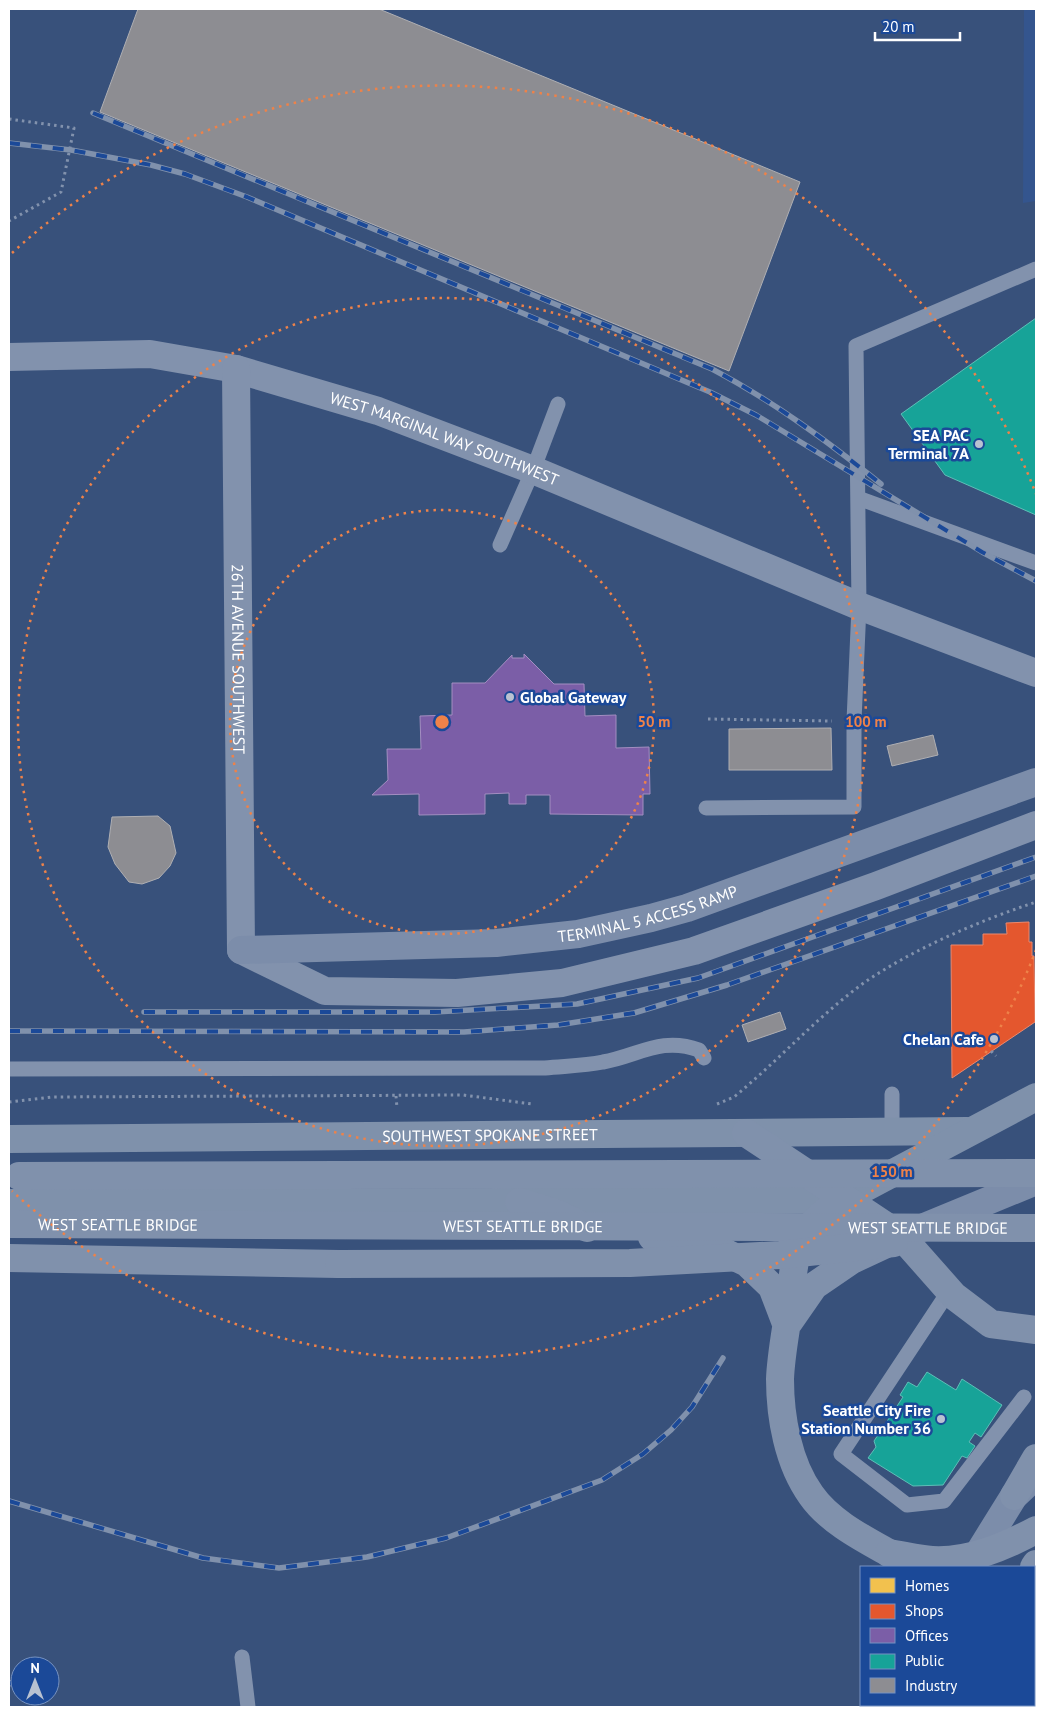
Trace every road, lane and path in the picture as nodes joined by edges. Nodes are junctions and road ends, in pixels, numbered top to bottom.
1 (9, 118) edge
2 (9, 221) edge
3 (1036, 269) edge
4 (9, 357) edge
5 (236, 369) junction
6 (558, 404) dead end
7 (534, 470) junction
8 (858, 498) junction
9 (500, 545) dead end
10 (1036, 563) edge
11 (859, 606) junction
12 (1036, 673) edge
13 (708, 719) dead end
14 (854, 721) junction
15 (1036, 782) edge
16 (706, 808) dead end
17 (1036, 825) edge
18 (241, 950) junction
19 (992, 1051) dead end
20 (996, 1056) dead end
21 (704, 1058) dead end
22 (9, 1069) edge
23 (892, 1094) dead end
24 (396, 1096) dead end
25 (1036, 1097) edge
26 (397, 1111) dead end
27 (892, 1131) junction
28 (972, 1131) junction
29 (746, 1133) junction
30 (9, 1139) edge
31 (1036, 1173) edge
32 (12, 1176) edge
33 (1036, 1181) edge
34 (844, 1199) junction
35 (519, 1202) junction
36 (9, 1203) edge
37 (9, 1224) edge
38 (1036, 1228) edge
39 (901, 1236) junction
40 (9, 1258) edge
41 (949, 1290) junction
42 (787, 1325) junction
43 (1036, 1330) edge
44 (1024, 1397) dead end
45 (1036, 1458) edge
46 (1036, 1476) edge
47 (1014, 1496) junction
48 (1036, 1530) edge
49 (971, 1566) edge
50 (242, 1658) dead end
51 (248, 1707) edge

1 - 2 path
3 - 8 lane
4 - 5 street, WEST MARGINAL WAY SOUTHWEST
5 - 7 street, WEST MARGINAL WAY SOUTHWEST
5 - 18 street, 26TH AVENUE SOUTHWEST
6 - 7 lane
7 - 9 lane
7 - 11 street, WEST MARGINAL WAY SOUTHWEST
8 - 10 lane
8 - 11 lane
11 - 12 street, WEST MARGINAL WAY SOUTHWEST
11 - 14 lane
13 - 14 path
14 - 16 lane
15 - 18 street, TERMINAL 5 ACCESS RAMP
17 - 18 street
19 - 20 path
21 - 22 lane
23 - 27 lane
24 - 26 path
25 - 28 main road
27 - 28 main road, SOUTHWEST SPOKANE STREET
27 - 29 main road, SOUTHWEST SPOKANE STREET
28 - 34 main road
29 - 30 main road, SOUTHWEST SPOKANE STREET
29 - 34 highway
31 - 32 highway, bridge
33 - 39 street
34 - 35 main road
34 - 39 highway
34 - 42 highway
35 - 36 main road
35 - 42 highway
37 - 38 highway, WEST SEATTLE BRIDGE, bridge
38 - 40 highway, bridge
39 - 41 highway
39 - 42 highway
41 - 43 highway
41 - 44 lane
42 - 48 highway, bridge
45 - 47 highway
46 - 47 street
47 - 49 street
50 - 51 lane

